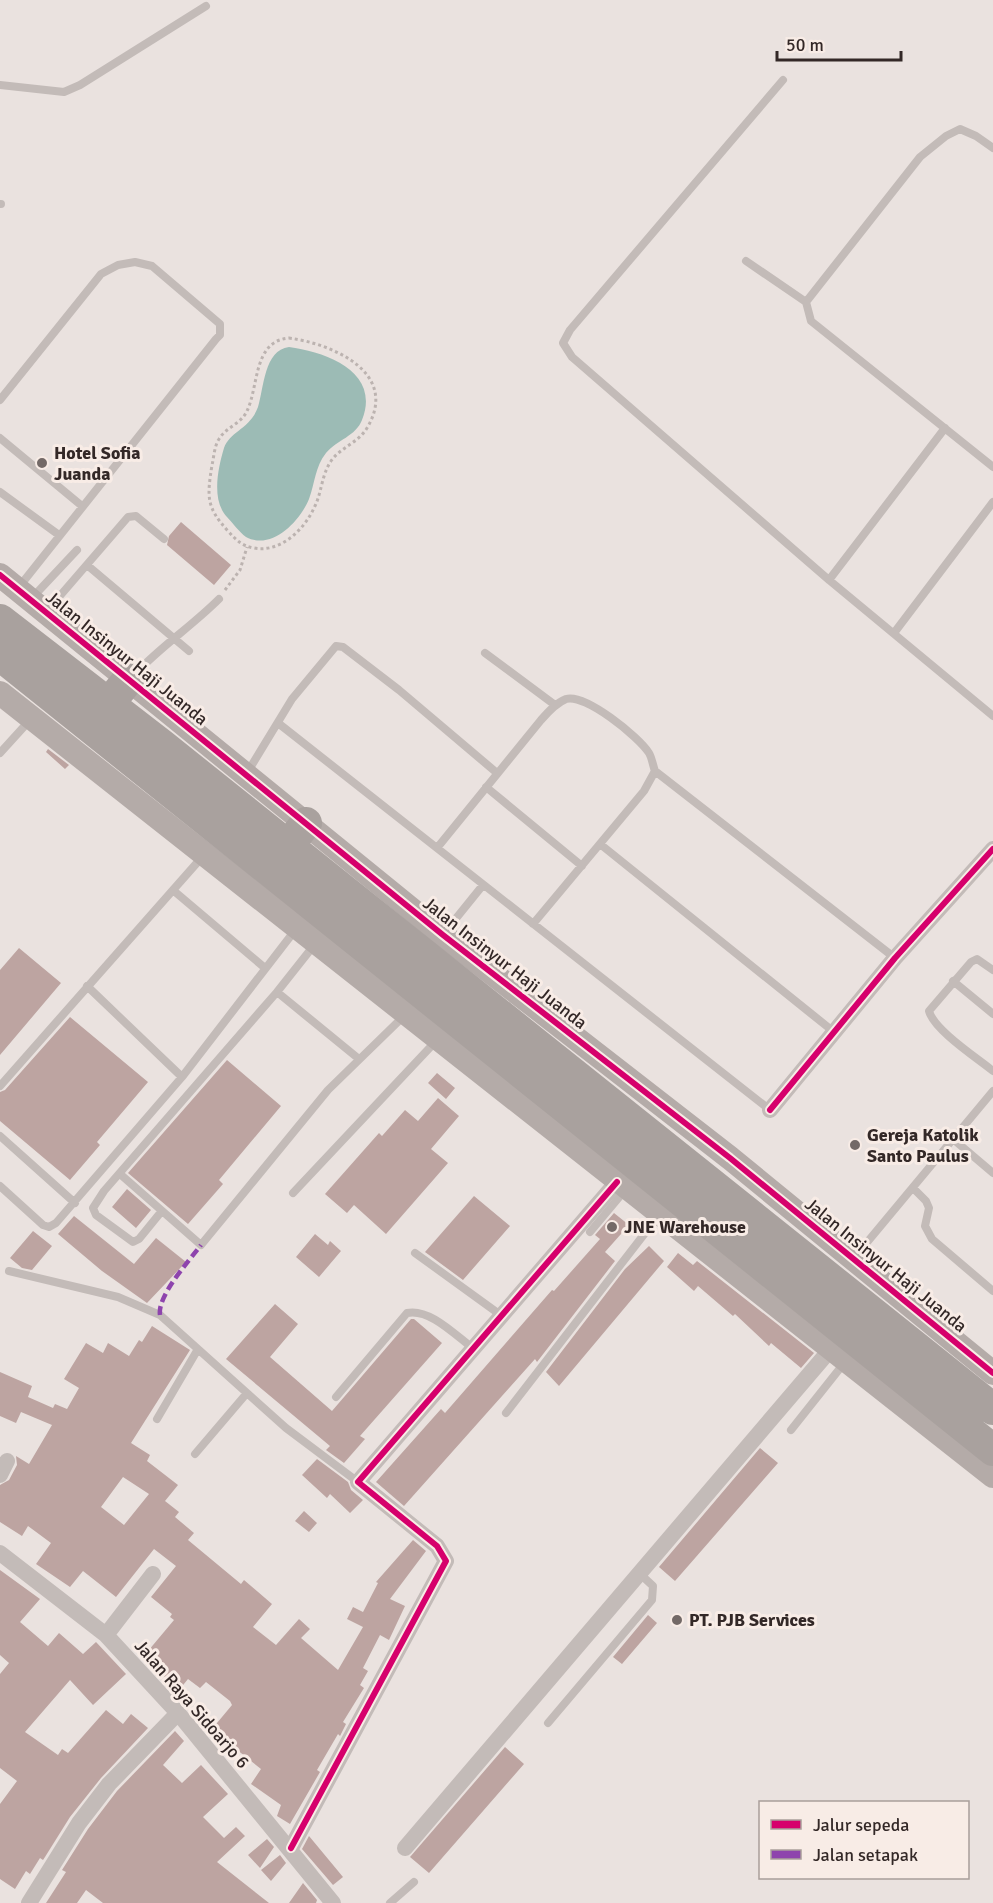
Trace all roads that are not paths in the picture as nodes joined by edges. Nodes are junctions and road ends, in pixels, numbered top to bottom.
1 (206, 6) dead end
2 (783, 80) dead end
3 (0, 85) edge
4 (993, 148) edge
5 (746, 261) dead end
6 (806, 302) junction
7 (0, 400) edge
8 (945, 428) junction
9 (0, 438) edge
10 (993, 467) edge
11 (0, 492) edge
12 (993, 502) edge
13 (82, 506) junction
14 (59, 535) junction
15 (164, 539) dead end
16 (76, 550) dead end
17 (87, 565) junction
18 (829, 580) junction
19 (34, 591) edge
20 (219, 599) road end
21 (0, 620) edge
22 (894, 633) junction
23 (172, 638) junction
24 (189, 651) dead end
25 (484, 652) dead end
26 (0, 655) edge
27 (137, 671) junction
28 (0, 693) edge
29 (108, 704) junction
30 (555, 705) junction
31 (993, 716) edge
32 (30, 719) junction
33 (278, 723) junction
34 (0, 753) edge
35 (250, 769) junction
36 (655, 771) junction
37 (497, 773) junction
38 (486, 787) junction
39 (297, 834) junction
40 (600, 844) junction
41 (437, 848) junction
42 (993, 849) edge
43 (203, 856) junction
44 (582, 866) junction
45 (483, 885) junction
46 (174, 891) junction
47 (533, 924) junction
48 (448, 928) junction
49 (306, 936) junction
50 (895, 958) junction
51 (265, 968) junction
52 (993, 970) edge
53 (953, 981) junction
54 (87, 986) junction
55 (277, 992) junction
56 (993, 1014) edge
57 (405, 1015) junction
58 (834, 1032) junction
59 (437, 1040) junction
60 (359, 1059) junction
61 (993, 1071) edge
62 (182, 1077) junction
63 (0, 1086) edge
64 (993, 1091) edge
65 (770, 1110) joint
66 (0, 1136) edge
67 (953, 1139) junction
68 (993, 1173) edge
69 (120, 1174) junction
70 (621, 1185) junction
71 (0, 1186) edge
72 (913, 1188) junction
73 (293, 1193) dead end
74 (75, 1203) junction
75 (161, 1212) junction
76 (659, 1215) junction
77 (590, 1232) dead end
78 (415, 1253) dead end
79 (845, 1270) junction
80 (9, 1271) dead end
81 (993, 1291) edge
82 (502, 1316) junction
83 (198, 1350) junction
84 (475, 1350) junction
85 (943, 1350) junction
86 (838, 1356) junction
87 (993, 1373) edge
88 (246, 1393) junction
89 (336, 1397) dead end
90 (993, 1409) edge
91 (506, 1413) dead end
92 (157, 1419) dead end
93 (791, 1430) dead end
94 (993, 1450) edge
95 (195, 1454) dead end
96 (993, 1476) edge
97 (357, 1482) junction
98 (1, 1557) edge
99 (638, 1573) junction
100 (153, 1574) dead end
101 (106, 1635) junction
102 (178, 1713) junction
103 (548, 1723) dead end
104 (291, 1848) junction
105 (405, 1848) dead end
106 (414, 1882) dead end
107 (327, 1901) edge
108 (29, 1903) edge
109 (390, 1903) edge

1 - 3 lane
2 - 18 lane
4 - 6 lane
5 - 6 lane
6 - 8 lane
7 - 13 lane
8 - 10 lane
8 - 18 lane
9 - 13 lane
11 - 14 lane
12 - 22 lane
13 - 14 lane
14 - 19 lane
15 - 17 lane
16 - 19 lane
17 - 19 lane
17 - 23 lane
18 - 22 lane
19 - 27 street, Jalan Insinyur Haji Juanda
20 - 23 lane
21 - 29 highway, Jalan Insinyur Haji Juanda
22 - 31 lane
23 - 24 lane
23 - 27 lane
25 - 30 lane
26 - 94 highway
27 - 29 highway
27 - 35 street, Jalan Insinyur Haji Juanda
28 - 32 street
29 - 39 highway, Jalan Insinyur Haji Juanda
30 - 36 lane
30 - 37 lane
32 - 34 lane
32 - 43 street
33 - 35 lane
33 - 37 lane
33 - 41 lane
35 - 39 street, Jalan Insinyur Haji Juanda
36 - 40 lane
36 - 50 lane
37 - 38 lane
38 - 41 lane
38 - 44 lane
39 - 48 street, Jalan Insinyur Haji Juanda
39 - 79 highway, Jalan Insinyur Haji Juanda
40 - 44 lane
40 - 58 lane
41 - 45 lane
42 - 50 street
43 - 46 lane
43 - 49 street
44 - 47 lane
45 - 47 lane
45 - 48 lane
46 - 51 lane
46 - 54 lane
47 - 65 lane
48 - 79 street, Jalan Insinyur Haji Juanda
49 - 51 lane
49 - 55 lane
49 - 57 street
50 - 58 street
51 - 62 lane
52 - 53 lane
53 - 56 lane
53 - 61 lane
54 - 62 lane
54 - 63 lane
55 - 60 lane
55 - 69 lane
57 - 59 street
57 - 60 lane
58 - 65 street
59 - 70 street
59 - 73 lane
60 - 75 lane
62 - 74 lane
64 - 67 lane
66 - 74 lane
67 - 68 lane
67 - 72 lane
69 - 75 lane
69 - 75 lane
70 - 76 street
70 - 77 lane
70 - 82 street
71 - 74 lane
72 - 79 lane
72 - 81 lane
76 - 86 street
76 - 91 lane
78 - 82 lane
79 - 85 highway, Jalan Insinyur Haji Juanda
80 - 83 lane
82 - 84 street
83 - 88 lane
83 - 92 lane
84 - 89 lane
84 - 97 street
85 - 87 street, Jalan Insinyur Haji Juanda
85 - 90 highway, Jalan Insinyur Haji Juanda
86 - 93 lane
86 - 96 street
86 - 99 street
88 - 95 lane
88 - 97 lane
97 - 104 street
98 - 101 street, Jalan Raya Sidoarjo 6
99 - 103 lane
99 - 105 street
100 - 101 street
101 - 102 street, Jalan Raya Sidoarjo 6
102 - 104 street, Jalan Raya Sidoarjo 6
102 - 108 street
104 - 107 street, Jalan Raya Sidoarjo 6
106 - 109 lane

